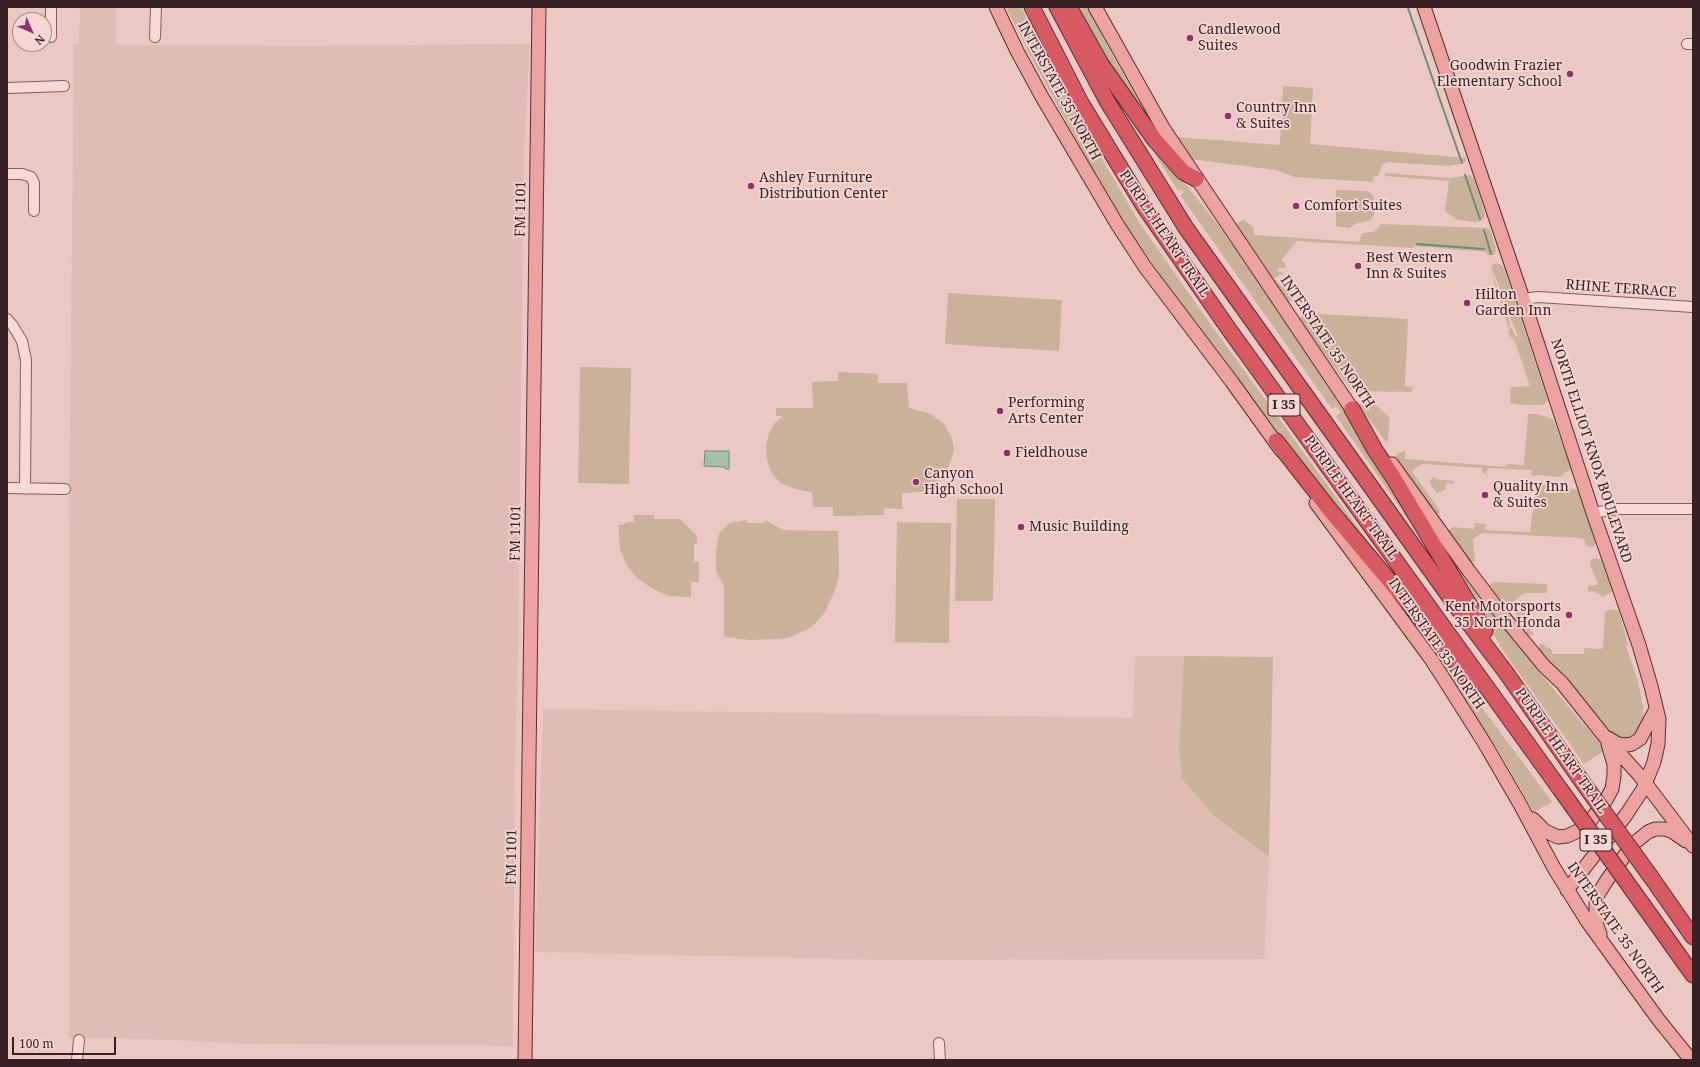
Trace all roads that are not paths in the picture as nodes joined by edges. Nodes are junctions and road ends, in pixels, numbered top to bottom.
1 (156, 7) edge
2 (539, 7) edge
3 (996, 7) edge
4 (1032, 7) edge
5 (1057, 7) edge
6 (1069, 7) edge
7 (1095, 7) edge
8 (1424, 7) edge
9 (155, 37) dead end
10 (64, 86) dead end
11 (7, 88) edge
12 (7, 174) edge
13 (1196, 179) junction
14 (34, 211) dead end
15 (1523, 299) junction
16 (1693, 307) edge
17 (7, 319) edge
18 (1352, 409) junction
19 (1276, 441) junction
20 (7, 488) edge
21 (25, 489) junction
22 (65, 489) dead end
23 (1693, 509) edge
24 (1593, 513) junction
25 (1507, 674) junction
26 (1500, 707) junction
27 (1655, 712) junction
28 (1605, 737) junction
29 (1643, 780) junction
30 (1521, 806) junction
31 (1693, 846) edge
32 (1565, 886) junction
33 (1693, 937) edge
34 (1607, 948) junction
35 (1693, 975) edge
36 (79, 1040) dead end
37 (940, 1043) dead end
38 (77, 1060) edge
39 (525, 1060) edge
40 (940, 1060) edge
41 (1691, 1060) edge

1 - 9 street
2 - 39 main road, FM 1101 / FM 1101
3 - 19 main road, INTERSTATE 35 NORTH
4 - 26 highway, PURPLE HEART TRAIL / I 35
5 - 25 highway, PURPLE HEART TRAIL / I 35
6 - 13 highway
7 - 13 main road, INTERSTATE 35 NORTH
8 - 15 main road, NORTH ELLIOT KNOX BOULEVARD
10 - 11 street
12 - 14 street
13 - 18 main road, INTERSTATE 35 NORTH
15 - 16 street, RHINE TERRACE
15 - 24 main road, NORTH ELLIOT KNOX BOULEVARD
17 - 21 street
18 - 25 highway
18 - 28 main road, INTERSTATE 35 NORTH
19 - 26 highway
19 - 30 main road, INTERSTATE 35 NORTH
20 - 21 street
21 - 22 street
23 - 24 street
24 - 27 main road, NORTH ELLIOT KNOX BOULEVARD
25 - 33 highway, PURPLE HEART TRAIL / I 35, bridge
26 - 35 highway, PURPLE HEART TRAIL / I 35, bridge
27 - 28 main road
27 - 29 main road, NORTH ELLIOT KNOX BOULEVARD
28 - 29 main road, INTERSTATE 35 NORTH
28 - 30 main road
29 - 31 main road, INTERSTATE 35 NORTH
29 - 32 main road, NORTH ELLIOT KNOX BOULEVARD
30 - 32 main road, INTERSTATE 35 NORTH
31 - 34 main road
32 - 34 main road, INTERSTATE 35 NORTH
34 - 41 main road, INTERSTATE 35 NORTH
36 - 38 street
37 - 40 street

